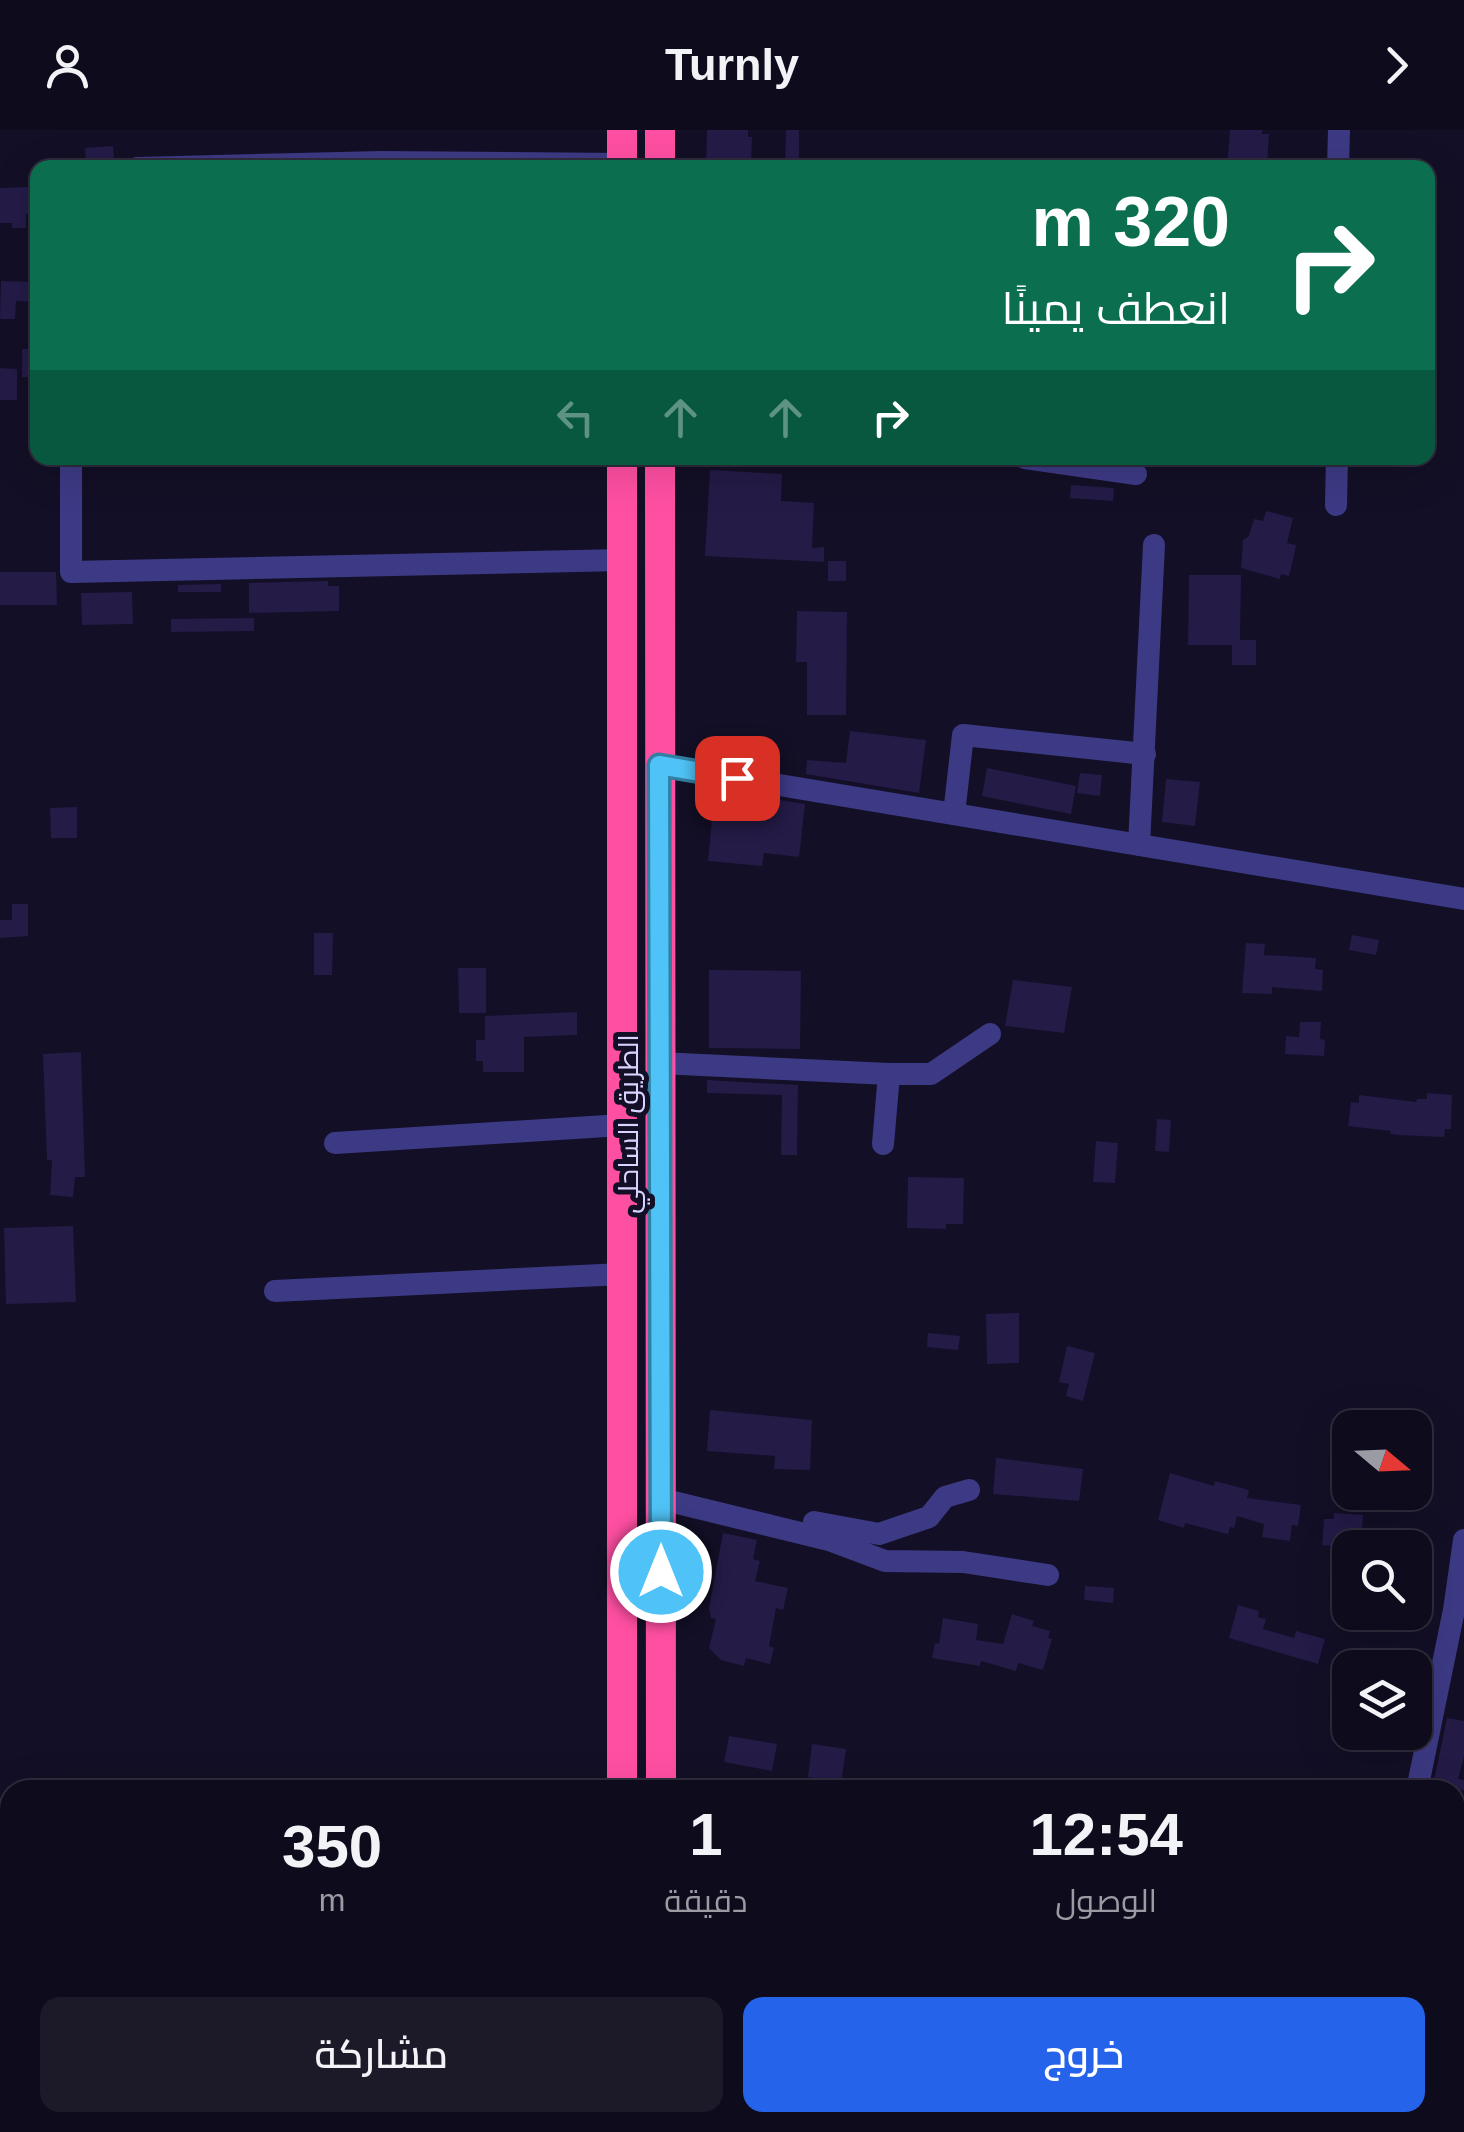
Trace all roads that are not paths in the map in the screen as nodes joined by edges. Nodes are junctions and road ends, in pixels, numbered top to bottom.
1 (622, 130) edge
2 (660, 130) edge
3 (1339, 130) edge
4 (622, 160) edge
5 (660, 160) edge
6 (1338, 160) edge
7 (71, 465) edge
8 (622, 465) edge
9 (660, 465) edge
10 (1074, 465) edge
11 (1336, 465) edge
12 (1136, 474) dead end
13 (1336, 505) dead end
14 (1154, 545) dead end
15 (622, 560) junction
16 (1145, 754) junction
17 (659, 765) junction
18 (954, 814) junction
19 (1139, 845) junction
20 (1464, 899) edge
21 (990, 1034) dead end
22 (660, 1062) junction
23 (888, 1074) junction
24 (622, 1125) junction
25 (335, 1143) dead end
26 (882, 1144) dead end
27 (622, 1274) junction
28 (275, 1291) dead end
29 (969, 1490) dead end
30 (661, 1499) junction
31 (707, 1509) junction
32 (1464, 1540) edge
33 (1048, 1575) dead end
34 (1459, 1610) edge
35 (622, 1780) edge
36 (662, 1780) edge
37 (1420, 1780) edge

1 - 4 highway
2 - 5 highway
3 - 6 street
7 - 15 street
8 - 15 highway, الطريق الساحلي
9 - 17 highway, الطريق الساحلي
10 - 12 street
11 - 13 street
14 - 16 street
15 - 24 highway, الطريق الساحلي
16 - 18 street
16 - 19 street
17 - 18 street
17 - 22 highway, الطريق الساحلي
18 - 19 street
19 - 20 street
21 - 23 street
22 - 23 street
22 - 30 highway, الطريق الساحلي
23 - 26 street
24 - 25 street
24 - 27 highway, الطريق الساحلي
27 - 28 street
27 - 35 highway, الطريق الساحلي
29 - 31 street
30 - 31 street
30 - 36 highway, الطريق الساحلي
31 - 33 street
32 - 34 street
34 - 37 street

